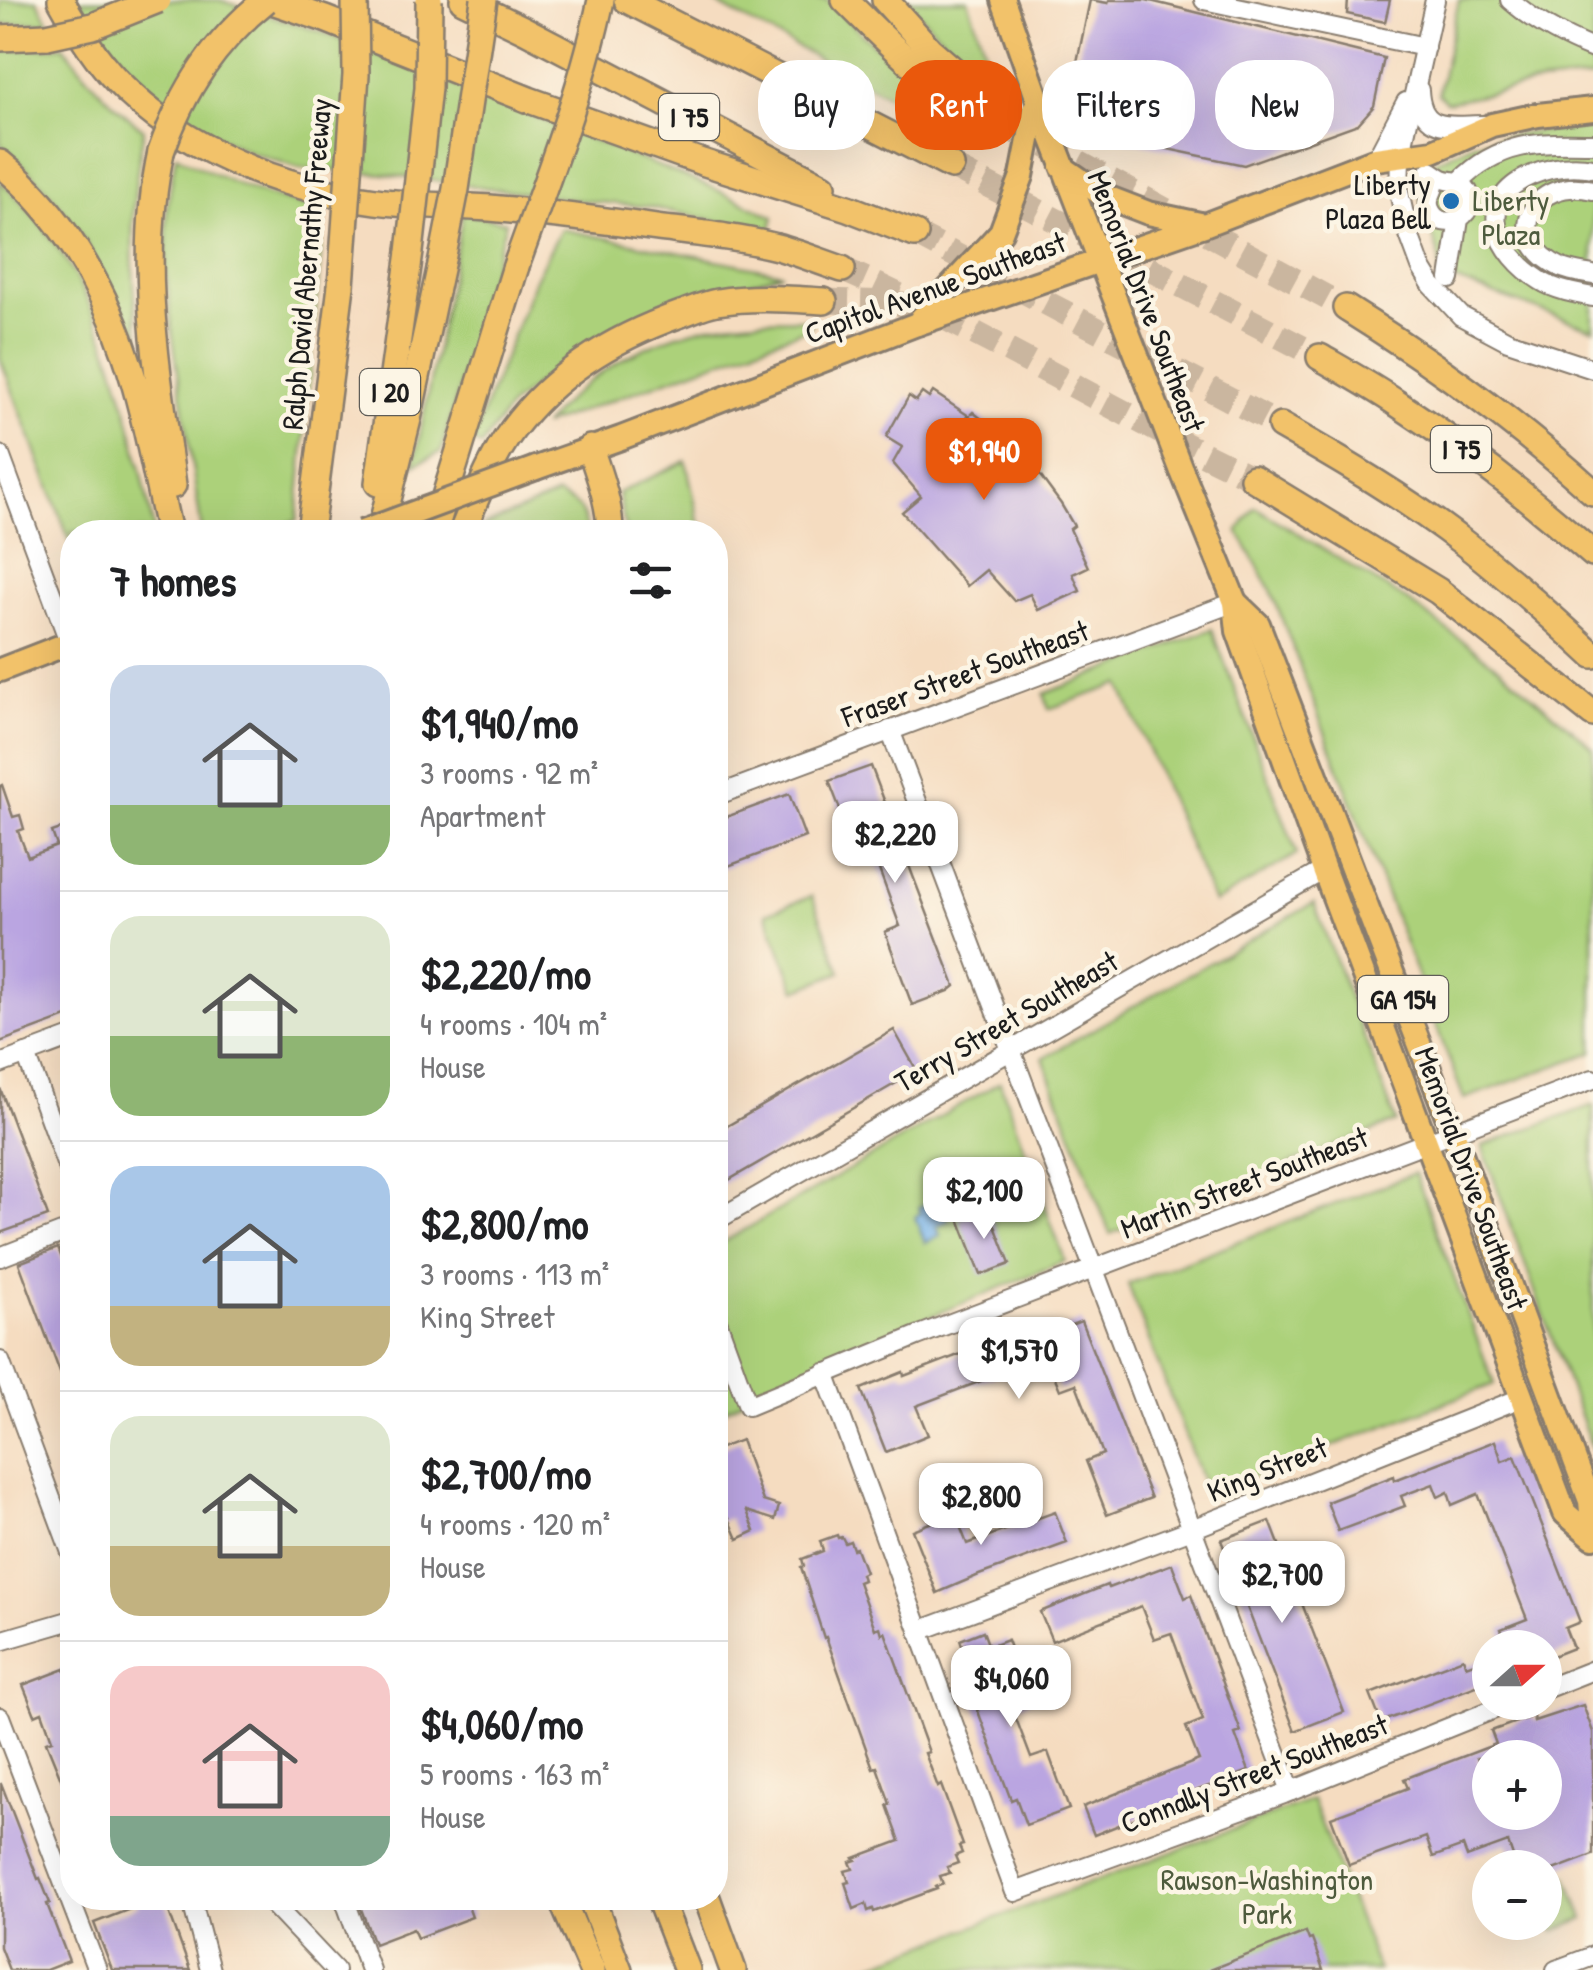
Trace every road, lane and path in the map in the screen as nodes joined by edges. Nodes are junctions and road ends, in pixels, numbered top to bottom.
1 (61, 0) edge
2 (158, 0) edge
3 (268, 0) edge
4 (356, 0) edge
5 (429, 0) edge
6 (463, 0) edge
7 (484, 0) edge
8 (600, 0) edge
9 (627, 0) edge
10 (654, 0) edge
11 (845, 0) edge
12 (885, 0) edge
13 (1204, 0) edge
14 (1435, 0) edge
15 (1510, 0) edge
16 (1007, 10) edge
17 (0, 38) edge
18 (1425, 47) junction
19 (1593, 49) edge
20 (757, 65) junction
21 (1418, 79) junction
22 (1039, 107) junction
23 (1593, 110) edge
24 (1492, 126) junction
25 (1593, 143) edge
26 (1400, 157) junction
27 (1376, 159) junction
28 (0, 163) edge
29 (951, 166) tunnel mouth
30 (1062, 167) junction
31 (1593, 168) edge
32 (1459, 182) junction
33 (1593, 190) edge
34 (1498, 210) junction
35 (1464, 212) junction
36 (1528, 216) junction
37 (1214, 221) junction
38 (1099, 260) junction
39 (842, 269) tunnel mouth
40 (1593, 276) edge
41 (1450, 279) dead end
42 (1593, 297) edge
43 (824, 302) tunnel mouth
44 (1346, 308) tunnel mouth
45 (917, 324) junction
46 (1320, 356) tunnel mouth
47 (1593, 369) edge
48 (1281, 426) tunnel mouth
49 (590, 448) junction
50 (0, 456) edge
51 (1254, 478) tunnel mouth
52 (1593, 492) edge
53 (166, 520) edge
54 (177, 520) edge
55 (312, 520) edge
56 (372, 520) edge
57 (383, 520) edge
58 (395, 520) edge
59 (438, 520) edge
60 (467, 520) edge
61 (610, 520) edge
62 (1593, 554) edge
63 (1235, 602) junction
64 (60, 614) edge
65 (60, 650) edge
66 (1593, 655) edge
67 (0, 670) edge
68 (1593, 714) edge
69 (890, 730) junction
70 (728, 791) edge
71 (1324, 870) junction
72 (60, 1041) edge
73 (1011, 1050) junction
74 (26, 1054) junction
75 (0, 1064) edge
76 (1593, 1079) edge
77 (1453, 1132) junction
78 (1428, 1142) junction
79 (60, 1147) edge
80 (728, 1213) edge
81 (60, 1234) edge
82 (0, 1257) edge
83 (1094, 1268) junction
84 (728, 1351) edge
85 (0, 1360) edge
86 (826, 1374) junction
87 (1521, 1398) junction
88 (60, 1522) edge
89 (1192, 1529) junction
90 (1593, 1535) edge
91 (60, 1624) edge
92 (919, 1631) junction
93 (0, 1641) edge
94 (1593, 1670) edge
95 (1562, 1683) edge
96 (0, 1716) edge
97 (1472, 1718) edge
98 (1291, 1791) junction
99 (60, 1873) edge
100 (74, 1910) edge
101 (194, 1910) edge
102 (278, 1910) edge
103 (348, 1910) edge
104 (566, 1910) edge
105 (596, 1910) edge
106 (663, 1910) edge
107 (711, 1910) edge
108 (1593, 1956) edge
109 (97, 1970) edge
110 (210, 1970) edge
111 (335, 1970) edge
112 (370, 1970) edge
113 (592, 1970) edge
114 (619, 1970) edge
115 (687, 1970) edge
116 (733, 1970) edge
117 (1556, 1970) edge

1 - 39 highway
2 - 17 highway, bridge
3 - 6 highway, I 75
3 - 54 highway, bridge
4 - 55 highway, Ralph David Abernathy Freeway / I 20, bridge
5 - 56 highway, I 20, bridge
7 - 57 highway, bridge
8 - 59 highway, bridge
9 - 20 highway, I 75
10 - 20 highway
11 - 12 highway
13 - 18 street
14 - 18 street
15 - 19 street
16 - 22 main road, Memorial Drive Southeast / GA 154
18 - 21 street
20 - 29 highway, I 75
21 - 24 street
21 - 26 street
21 - 27 street
22 - 30 main road, Memorial Drive Southeast / GA 154, bridge
22 - 45 main road, bridge
23 - 24 main road, Capitol Avenue Southeast
24 - 26 main road, Capitol Avenue Southeast
25 - 32 street
26 - 27 main road, Capitol Avenue Southeast
26 - 47 street
27 - 37 main road, Capitol Avenue Southeast
28 - 53 highway
30 - 37 main road, bridge
30 - 38 main road, Memorial Drive Southeast / GA 154, bridge
31 - 34 street
32 - 35 street
32 - 35 street
33 - 36 street
34 - 35 street
34 - 36 street
34 - 42 street
35 - 41 street
36 - 40 street
37 - 38 main road, Capitol Avenue Southeast, bridge
38 - 45 main road, Capitol Avenue Southeast, bridge
38 - 63 main road, Memorial Drive Southeast / GA 154, bridge
43 - 60 highway
44 - 52 highway
45 - 49 main road, Capitol Avenue Southeast
46 - 62 highway, I 75
48 - 66 highway, I 75
49 - 58 main road, Capitol Avenue Southeast, bridge
49 - 61 highway
50 - 64 street
51 - 68 highway
63 - 69 street, Fraser Street Southeast
63 - 71 main road, Memorial Drive Southeast / GA 154
63 - 77 main road, Memorial Drive Southeast / GA 154
65 - 67 main road
69 - 70 street, Fraser Street Southeast
69 - 73 street
71 - 73 street, Terry Street Southeast
71 - 78 main road, Memorial Drive Southeast / GA 154
72 - 74 street
73 - 80 street, Terry Street Southeast
73 - 83 street
74 - 75 street
74 - 79 street
76 - 77 street, Martin Street Southeast
77 - 78 street, Martin Street Southeast
77 - 90 main road, Memorial Drive Southeast / GA 154
78 - 83 street, Martin Street Southeast
78 - 87 main road, Memorial Drive Southeast / GA 154
81 - 82 street
83 - 86 street, Martin Street Southeast
83 - 89 street
84 - 86 street, Martin Street Southeast
85 - 88 street
86 - 92 street
87 - 89 street, King Street
87 - 90 main road, Memorial Drive Southeast / GA 154
89 - 92 street, King Street
89 - 98 street
91 - 93 street
92 - 98 street, Connally Street Southeast
94 - 95 street
96 - 99 street
97 - 98 street, Connally Street Southeast
100 - 109 street
101 - 110 street
102 - 111 street
103 - 112 street
104 - 113 highway
105 - 114 highway
106 - 115 highway
107 - 116 highway
108 - 117 street

